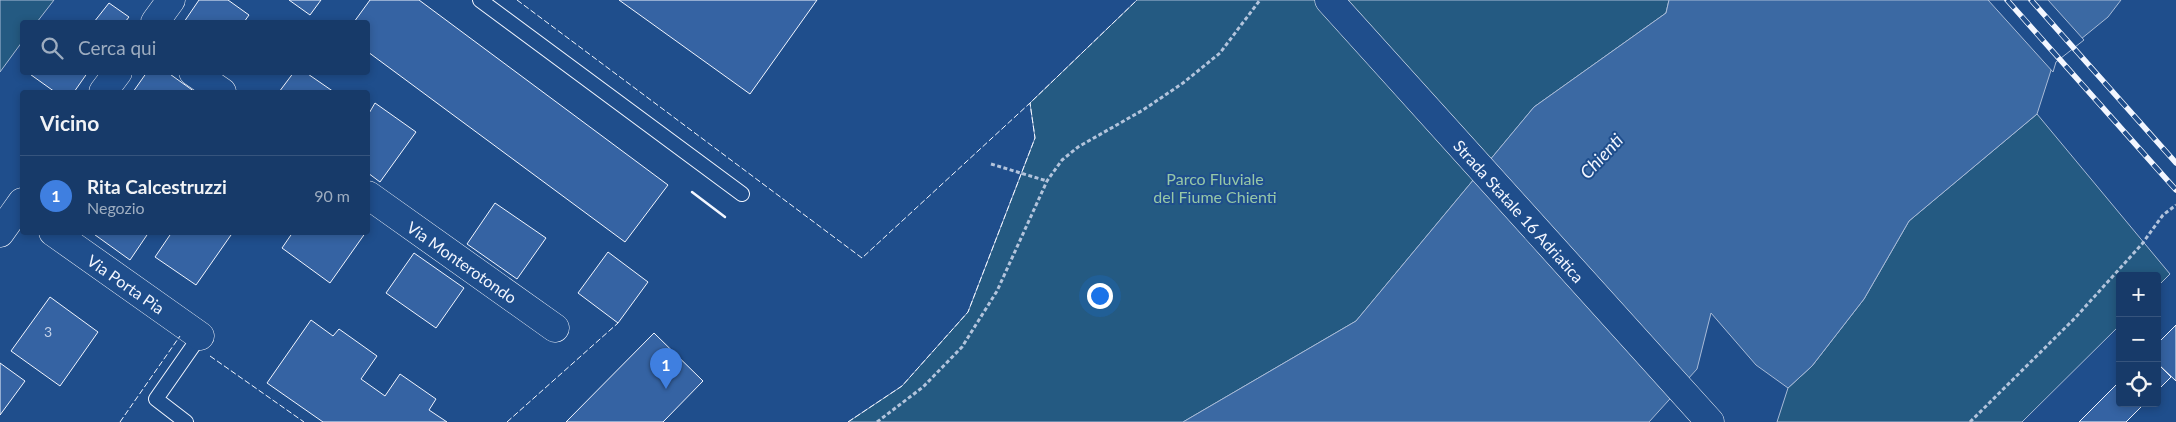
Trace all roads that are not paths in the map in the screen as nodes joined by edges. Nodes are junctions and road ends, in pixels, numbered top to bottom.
1 (171, 0) edge
2 (480, 0) edge
3 (1329, 0) edge
4 (156, 20) edge
5 (116, 75) edge
6 (197, 75) edge
7 (104, 90) edge
8 (219, 90) edge
9 (742, 194) dead end
10 (370, 197) edge
11 (20, 208) edge
12 (0, 233) edge
13 (56, 235) edge
14 (556, 328) dead end
15 (200, 336) joint
16 (186, 422) edge
17 (1710, 422) edge

1 - 4 main road
2 - 9 lane
3 - 17 main road, Strada Statale 16 Adriatica
5 - 7 main road
6 - 8 main road
10 - 14 main road, Via Monterotondo
11 - 12 main road
13 - 15 main road, Via Porta Pia
15 - 16 lane

